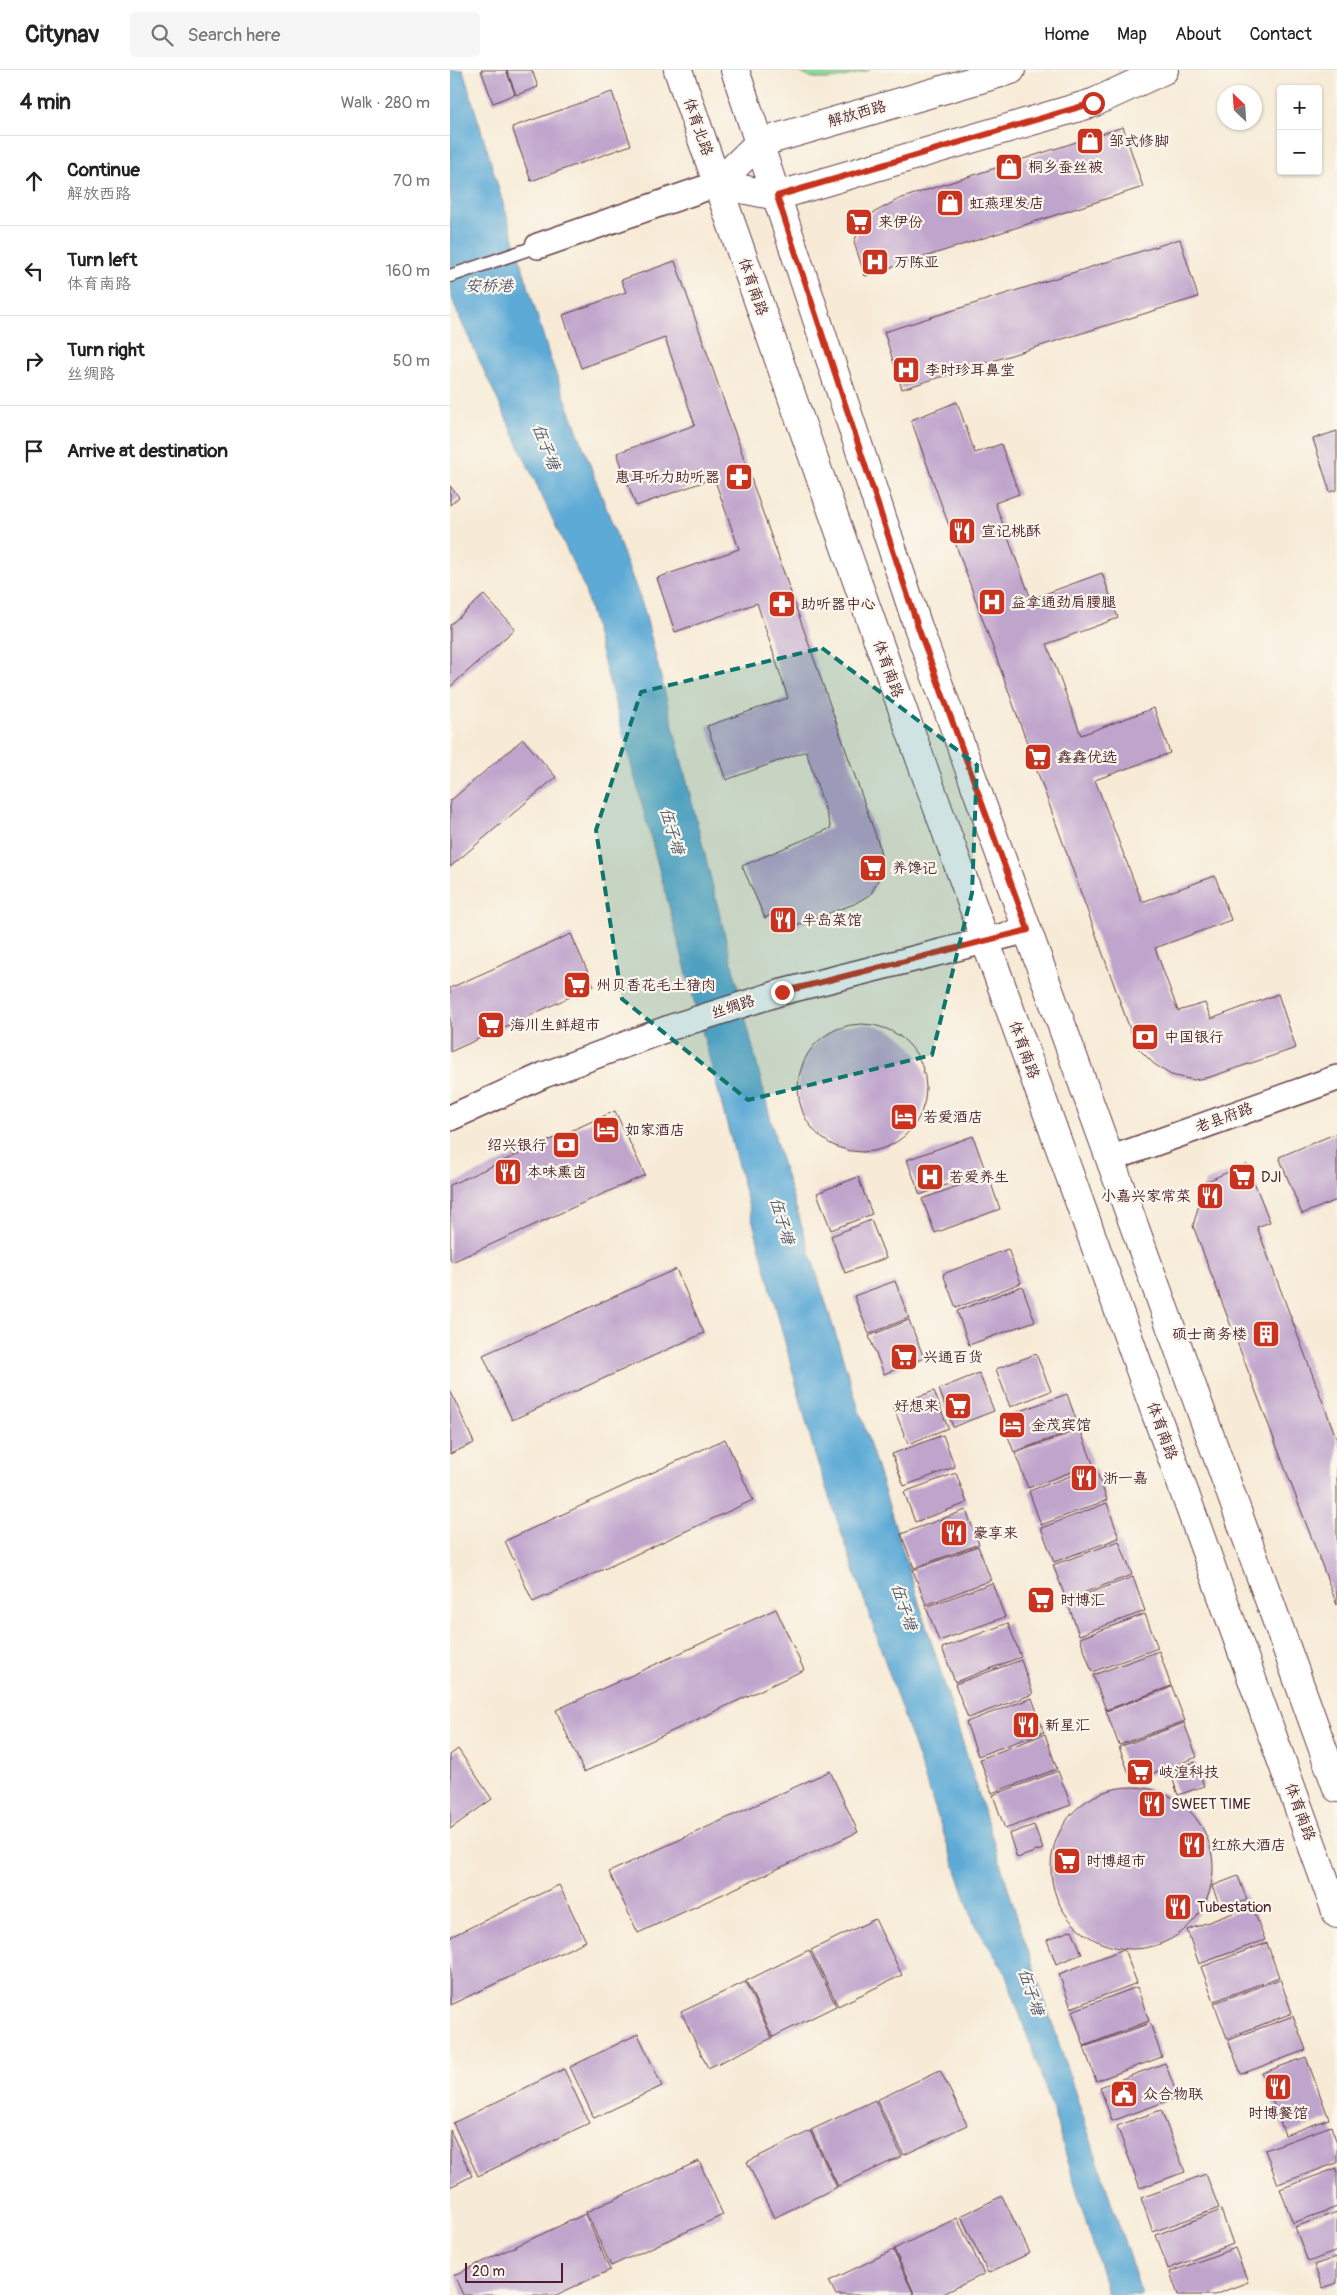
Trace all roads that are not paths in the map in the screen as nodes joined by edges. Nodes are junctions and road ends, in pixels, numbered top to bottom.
1 (678, 70) edge
2 (734, 70) edge
3 (1011, 70) edge
4 (1164, 70) edge
5 (759, 142) junction
6 (717, 184) junction
7 (777, 196) junction
8 (538, 246) joint
9 (450, 276) edge
10 (1028, 930) junction
11 (984, 939) junction
12 (1337, 1078) edge
13 (450, 1118) edge
14 (1110, 1159) junction
15 (1332, 1759) edge
16 (1337, 1788) edge
17 (1337, 1914) edge

1 - 6 main road, 体育北路
2 - 5 main road
3 - 5 main road, 解放西路
4 - 7 main road
5 - 6 main road, 解放西路
5 - 7 main road
6 - 7 main road
6 - 8 street, 解放西路
6 - 11 main road, 体育南路
7 - 10 main road
8 - 9 lane
10 - 11 street, 丝绸路
10 - 14 main road
11 - 13 street, 丝绸路
11 - 17 main road, 体育南路
12 - 14 street, 老县府路
14 - 15 main road
15 - 16 main road

